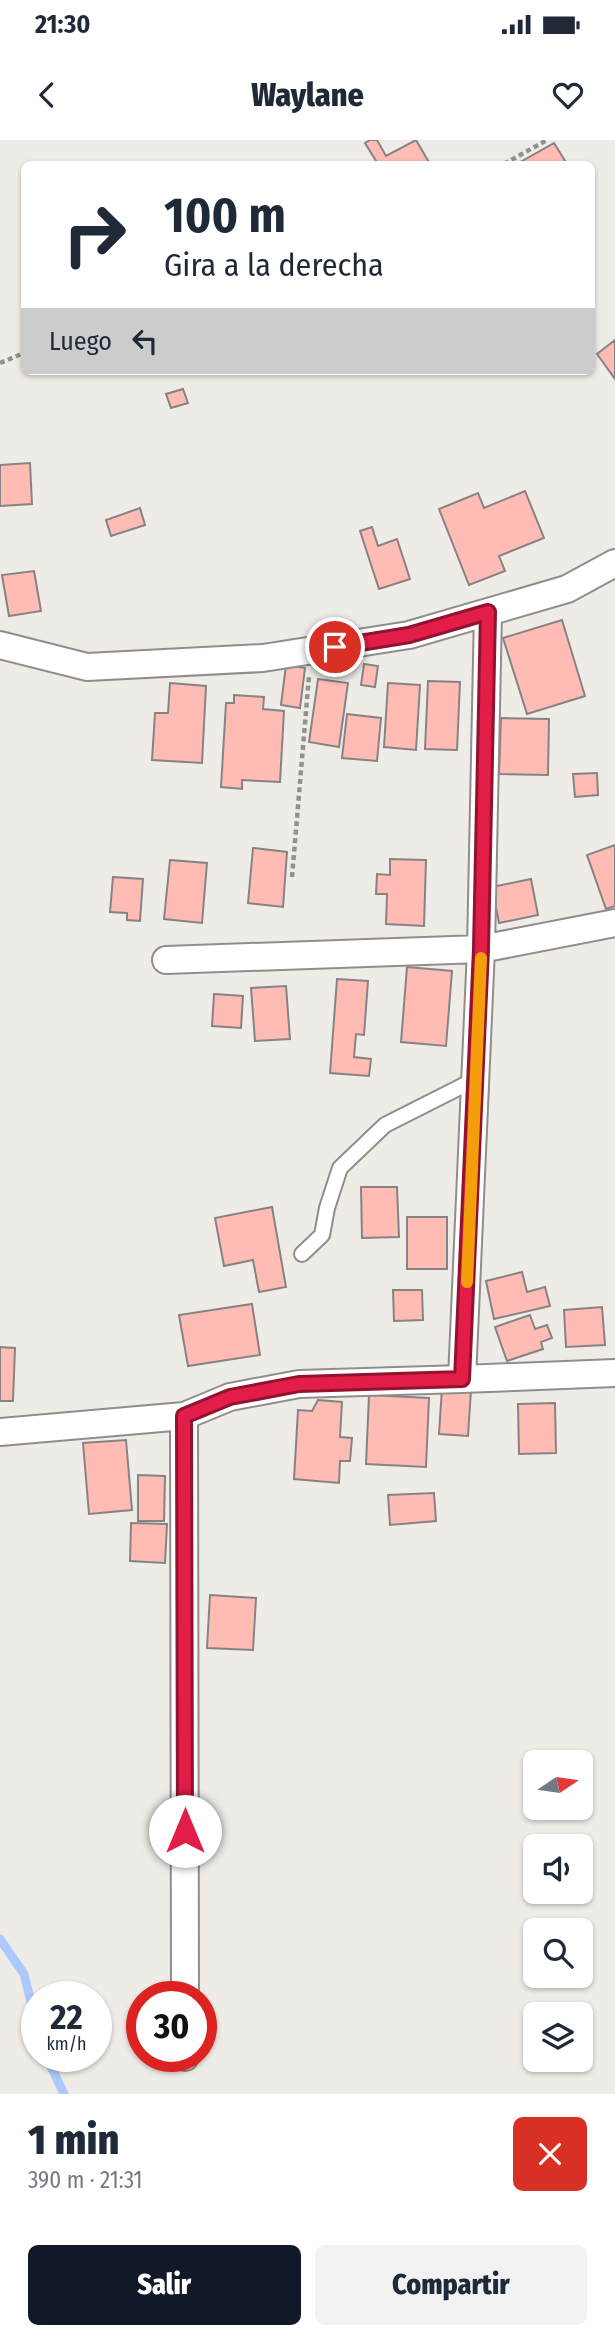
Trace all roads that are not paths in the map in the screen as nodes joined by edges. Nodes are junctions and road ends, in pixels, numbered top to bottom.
1 (615, 563) edge
2 (488, 612) junction
3 (0, 645) edge
4 (615, 923) edge
5 (481, 949) junction
6 (166, 960) dead end
7 (475, 1079) junction
8 (302, 1254) dead end
9 (615, 1373) edge
10 (462, 1379) junction
11 (184, 1416) junction
12 (0, 1432) edge
13 (185, 1981) edge

1 - 2 street
2 - 3 street
2 - 5 street
4 - 5 street
5 - 6 street
5 - 7 street
7 - 8 lane
7 - 10 street
9 - 10 street
10 - 11 street
11 - 12 street
11 - 13 street

